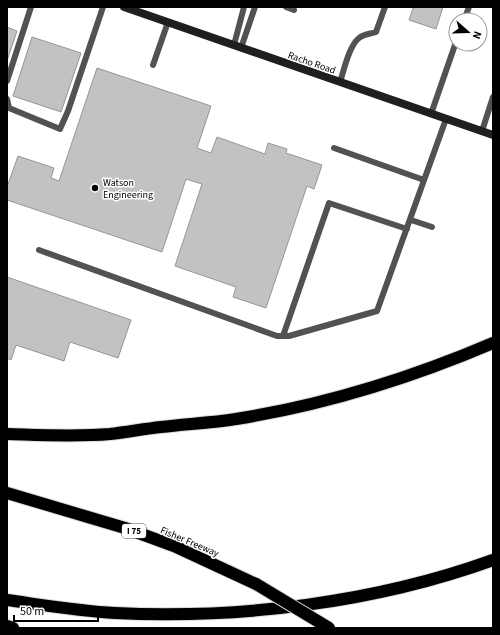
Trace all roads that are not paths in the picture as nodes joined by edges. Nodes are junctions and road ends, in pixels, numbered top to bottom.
1 (31, 7) edge
2 (103, 7) edge
3 (124, 7) edge
4 (244, 7) edge
5 (255, 7) edge
6 (286, 7) edge
7 (385, 7) edge
8 (294, 10) dead end
9 (168, 22) junction
10 (238, 46) junction
11 (453, 52) edge
12 (153, 65) dead end
13 (7, 81) edge
14 (340, 82) junction
15 (493, 97) edge
16 (7, 99) edge
17 (431, 114) junction
18 (446, 119) junction
19 (482, 132) junction
20 (493, 135) edge
21 (334, 148) dead end
22 (424, 180) junction
23 (411, 220) junction
24 (432, 227) dead end
25 (407, 229) junction
26 (39, 250) dead end
27 (283, 336) junction
28 (493, 343) edge
29 (7, 434) edge
30 (7, 493) edge
31 (493, 560) edge
32 (7, 600) edge
33 (7, 626) edge
34 (13, 628) edge
35 (329, 628) edge

1 - 13 lane
2 - 16 lane
3 - 9 street, Racho Road
4 - 10 lane
5 - 10 lane
6 - 8 lane
7 - 14 lane
9 - 10 street, Racho Road
9 - 12 lane
10 - 14 street, Racho Road
11 - 17 lane
14 - 17 street, Racho Road
15 - 19 lane
17 - 18 street, Racho Road
18 - 19 street, Racho Road
18 - 22 lane
19 - 20 street, Racho Road
21 - 22 lane
22 - 23 lane
23 - 24 lane
23 - 25 lane
25 - 27 lane
25 - 27 lane
26 - 27 lane
28 - 29 highway
30 - 35 highway, Fisher Freeway / I 75, bridge
31 - 32 highway
33 - 34 highway

